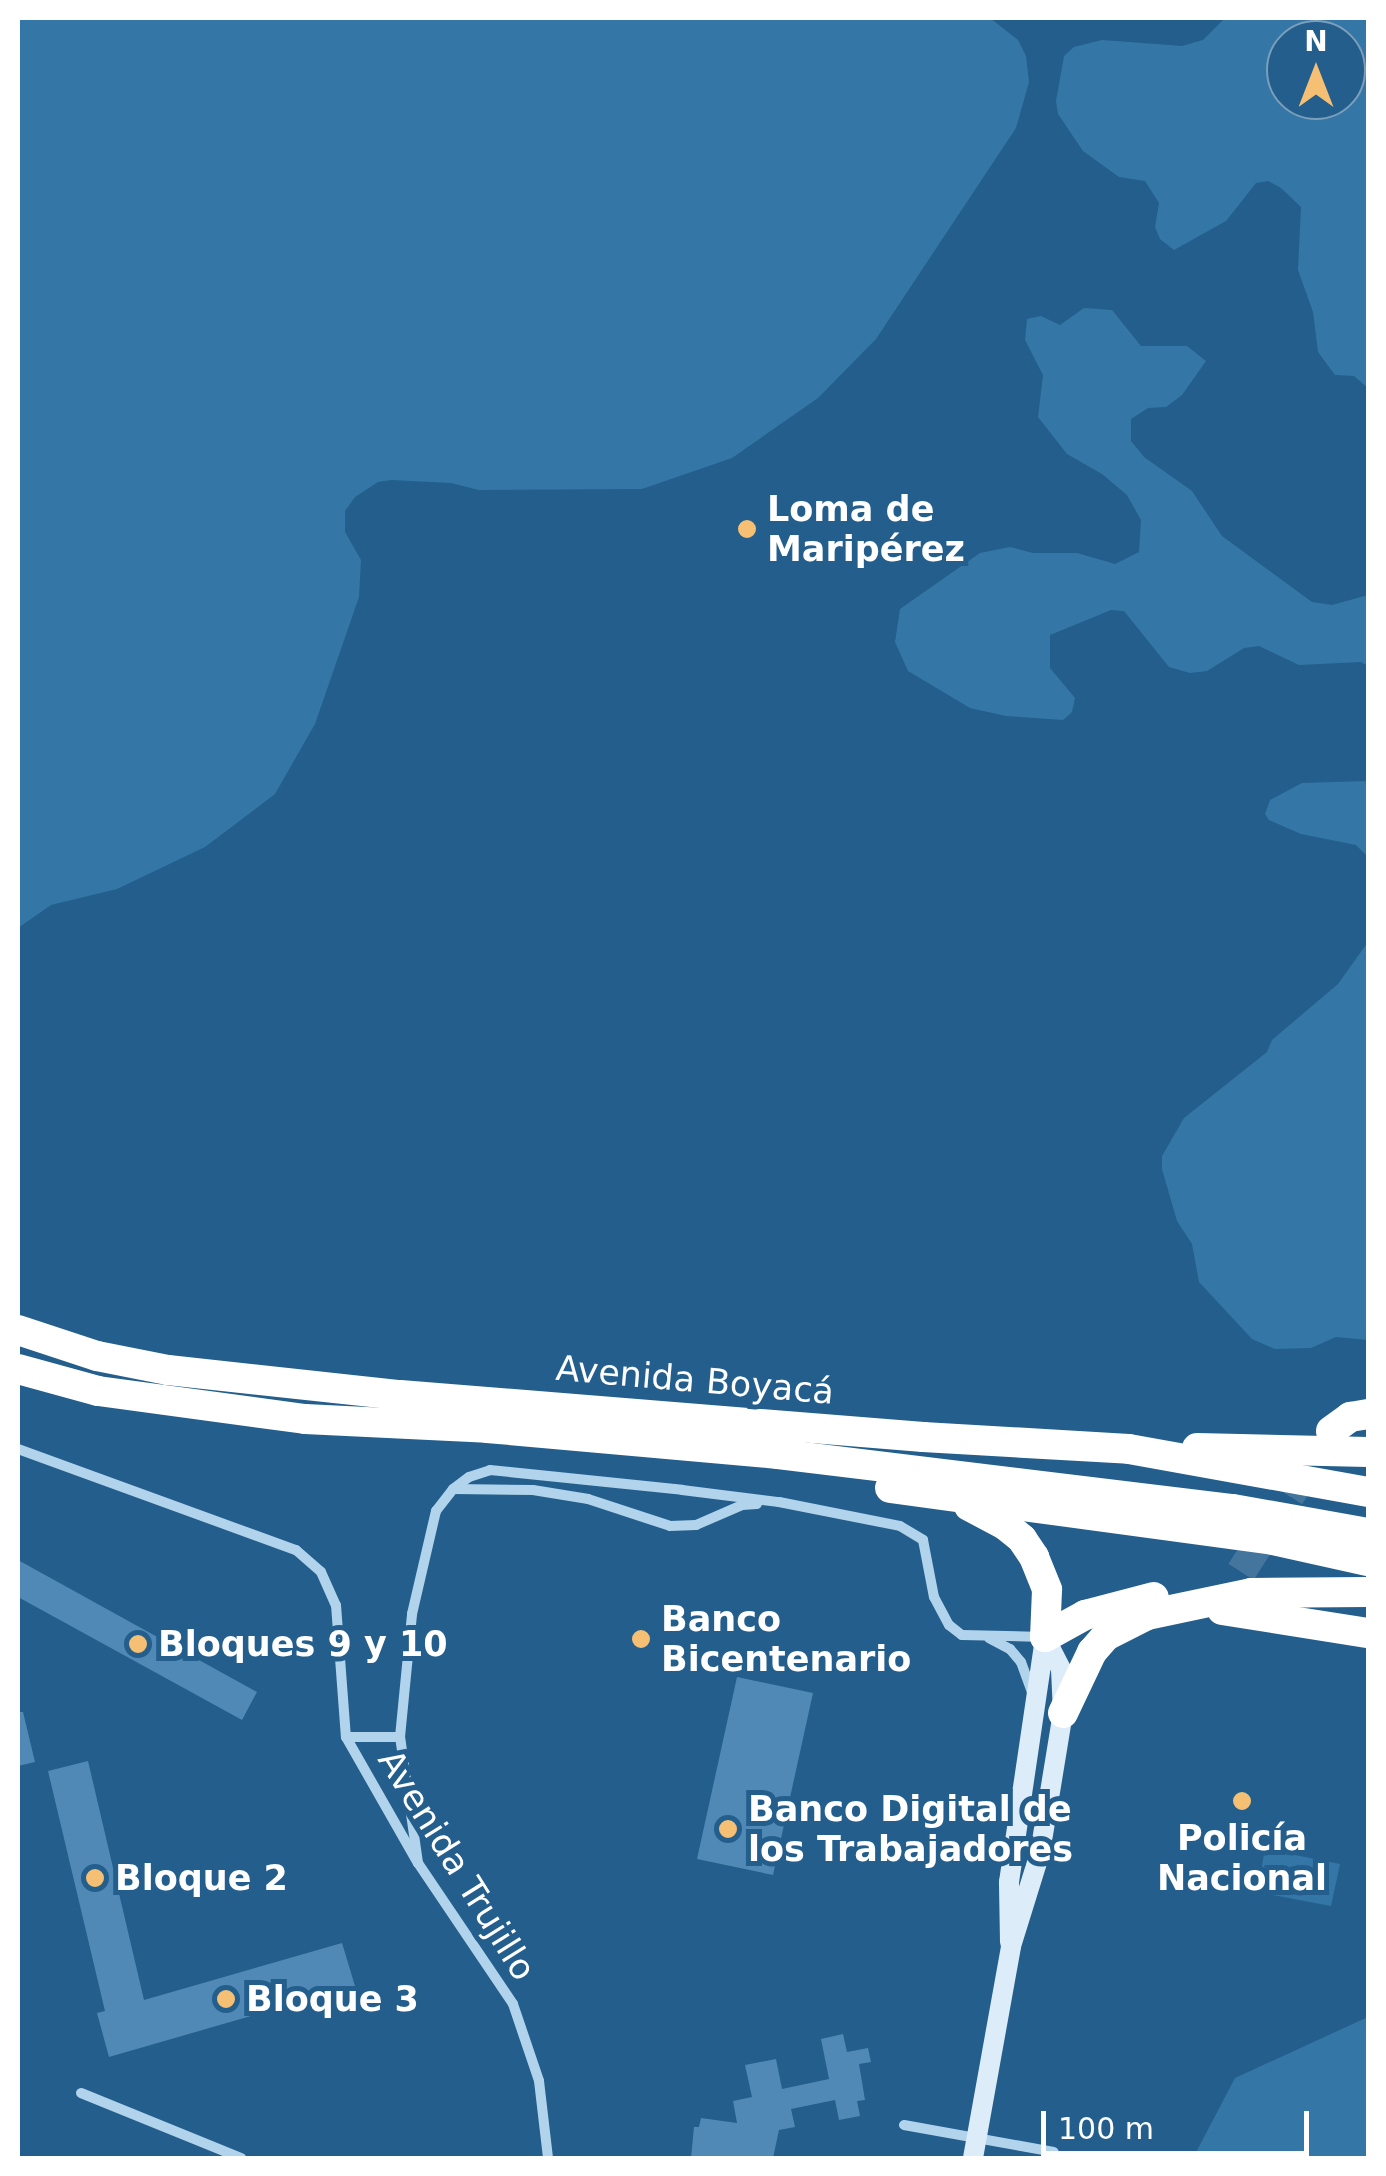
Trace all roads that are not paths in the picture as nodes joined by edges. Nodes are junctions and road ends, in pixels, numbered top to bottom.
1 (18, 1330) edge
2 (18, 1369) edge
3 (1368, 1414) edge
4 (1331, 1431) tunnel mouth
5 (592, 1436) junction
6 (18, 1449) edge
7 (1129, 1449) junction
8 (1368, 1452) edge
9 (453, 1489) junction
10 (1368, 1492) edge
11 (953, 1498) junction
12 (779, 1502) junction
13 (1368, 1533) edge
14 (1368, 1561) edge
15 (1241, 1572) tunnel mouth
16 (1368, 1592) edge
17 (1174, 1606) junction
18 (1368, 1633) edge
19 (1045, 1637) junction
20 (988, 1638) junction
21 (1050, 1713) junction
22 (346, 1737) junction
23 (400, 1737) junction
24 (1014, 1848) junction
25 (1040, 1854) junction
26 (418, 1863) junction
27 (1011, 1946) junction
28 (81, 2093) dead end
29 (904, 2125) dead end
30 (974, 2148) edge
31 (1054, 2152) dead end
32 (241, 2158) edge
33 (548, 2158) edge

1 - 7 highway, Avenida Boyacá
2 - 5 highway, Avenida Boyacá
3 - 4 highway
5 - 11 highway
5 - 13 highway, Avenida Boyacá
6 - 22 street, Avenida Trujillo
7 - 8 highway
7 - 10 highway, Avenida Boyacá
9 - 12 street
9 - 12 street
9 - 23 street
11 - 14 highway
11 - 19 highway
12 - 20 street
15 - 19 highway
16 - 17 highway
17 - 18 highway
17 - 21 highway
19 - 20 street
19 - 21 street
20 - 21 street
21 - 24 street
21 - 25 street
22 - 23 street
22 - 26 street, Avenida Trujillo
23 - 26 street
24 - 25 street
24 - 27 street
25 - 27 street
26 - 33 street, Avenida Trujillo
27 - 30 street
28 - 32 street
29 - 30 street
30 - 31 street

